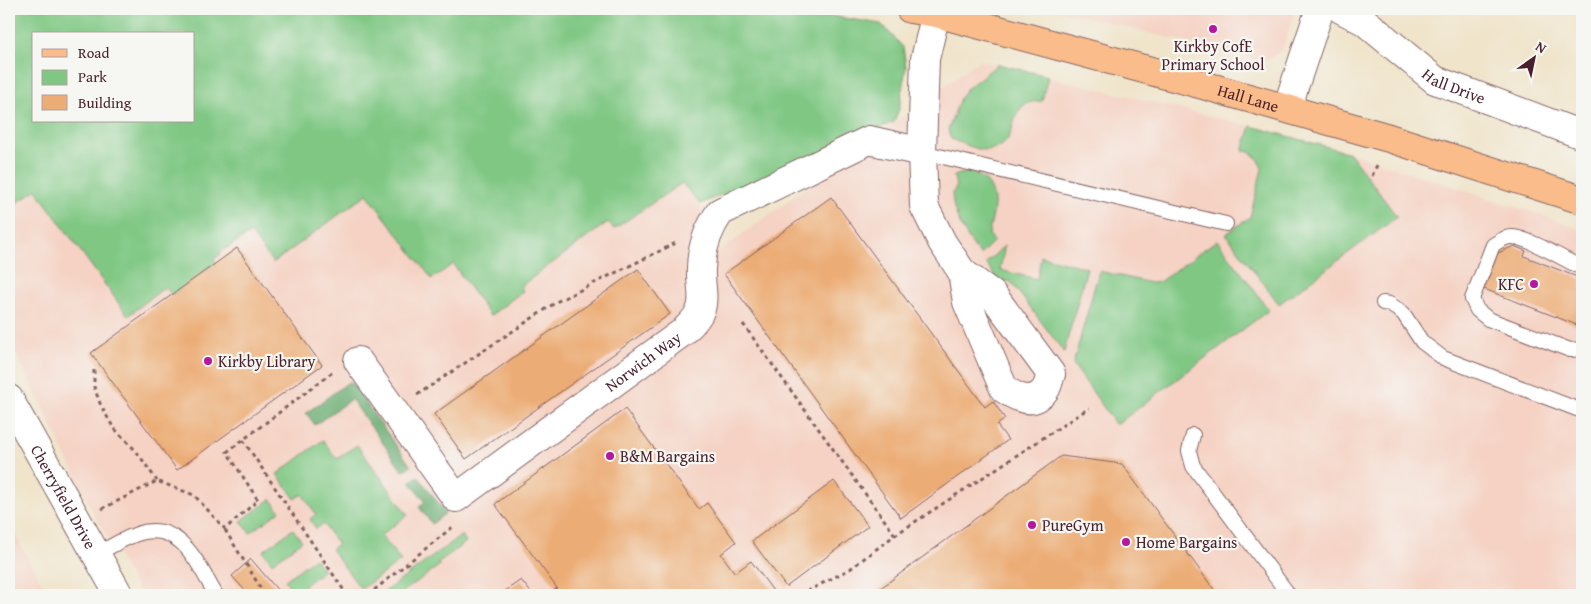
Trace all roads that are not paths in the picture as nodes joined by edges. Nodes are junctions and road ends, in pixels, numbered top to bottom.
1 (1320, 9) edge
2 (1341, 9) edge
3 (923, 11) edge
4 (1287, 108) junction
5 (1582, 135) edge
6 (922, 152) junction
7 (1582, 200) edge
8 (1226, 224) dead end
9 (1582, 268) edge
10 (962, 272) dead end
11 (1383, 303) dead end
12 (1582, 349) edge
13 (347, 365) road end
14 (10, 402) edge
15 (1582, 411) edge
16 (1193, 435) dead end
17 (96, 555) junction
18 (119, 595) edge
19 (216, 595) edge
20 (1289, 595) edge

1 - 4 street
2 - 5 street, Hall Drive
3 - 4 main road, Hall Lane
3 - 6 street
4 - 7 main road, Hall Lane
6 - 8 lane
6 - 10 street
6 - 13 street, Norwich Way
9 - 12 lane
11 - 15 lane
14 - 17 street, Cherryfield Drive
16 - 20 lane
17 - 18 street, Cherryfield Drive
17 - 19 lane

